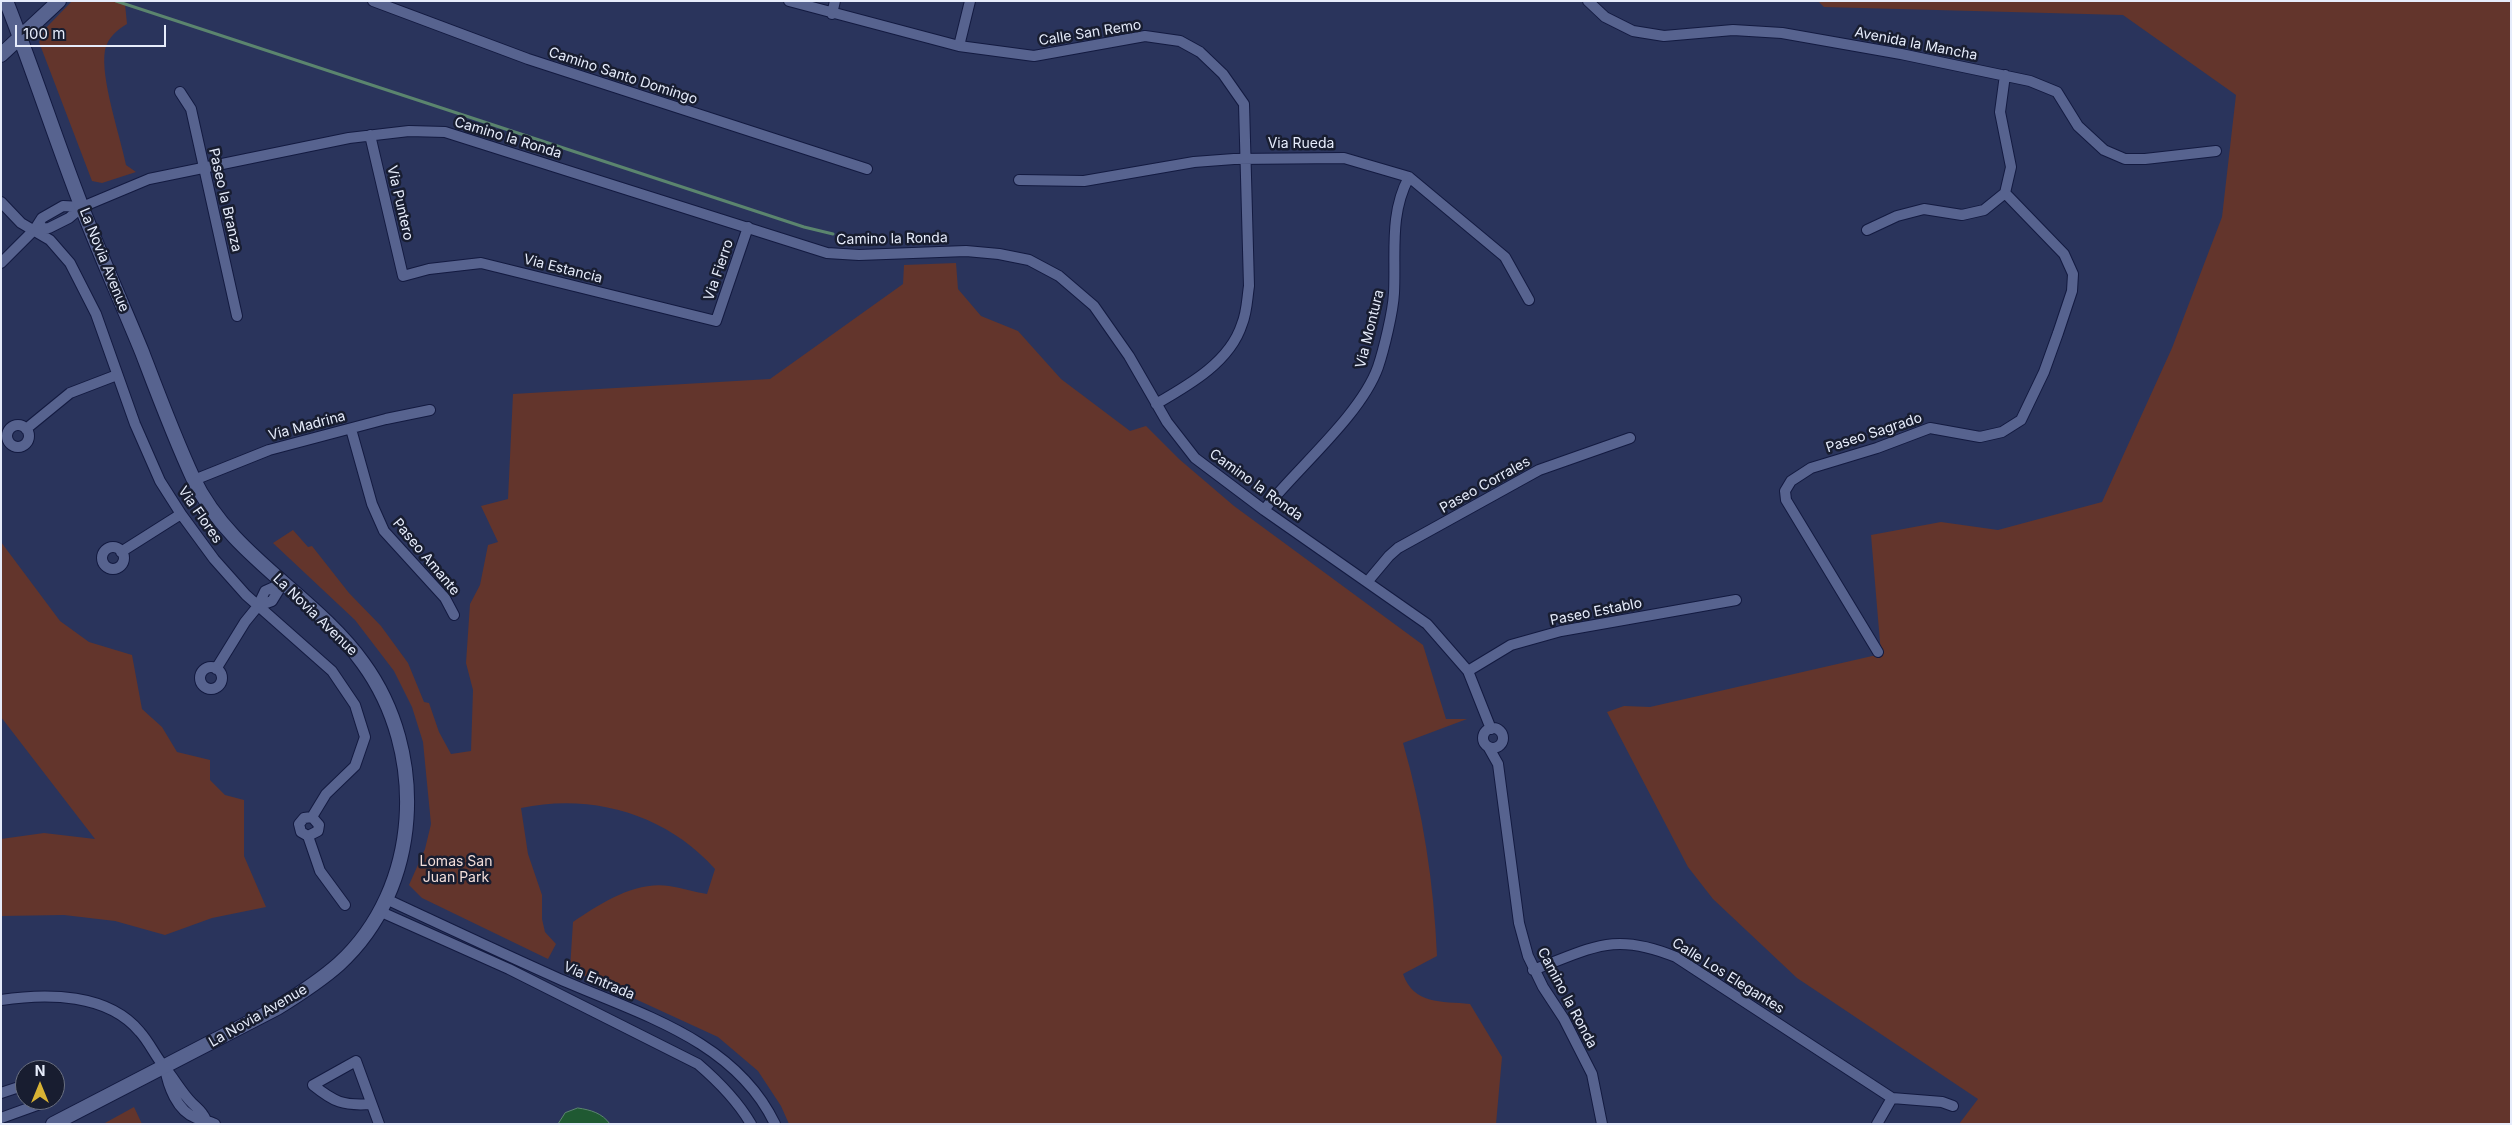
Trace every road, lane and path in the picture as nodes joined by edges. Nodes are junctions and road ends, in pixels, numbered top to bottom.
1 (6, 1) edge
2 (60, 1) edge
3 (374, 1) edge
4 (789, 1) edge
5 (836, 1) edge
6 (970, 1) edge
7 (1588, 1) edge
8 (832, 14) junction
9 (20, 38) junction
10 (959, 46) junction
11 (1, 55) edge
12 (2005, 75) junction
13 (180, 92) dead end
14 (370, 135) junction
15 (2216, 151) dead end
16 (1246, 159) junction
17 (205, 168) junction
18 (867, 168) dead end
19 (1409, 177) junction
20 (1019, 180) dead end
21 (2004, 193) junction
22 (1, 202) edge
23 (82, 207) junction
24 (748, 228) junction
25 (35, 229) junction
26 (1867, 230) dead end
27 (1, 263) edge
28 (403, 276) joint
29 (1529, 300) dead end
30 (237, 316) dead end
31 (716, 321) joint
32 (117, 375) junction
33 (1156, 404) junction
34 (430, 410) dead end
35 (26, 429) dead end
36 (351, 429) junction
37 (1630, 438) dead end
38 (194, 480) junction
39 (1264, 510) junction
40 (181, 514) junction
41 (121, 552) dead end
42 (1368, 581) junction
43 (283, 583) junction
44 (1736, 600) dead end
45 (258, 606) junction
46 (454, 616) dead end
47 (1878, 652) dead end
48 (216, 669) dead end
49 (1468, 671) junction
50 (1490, 729) junction
51 (1501, 745) junction
52 (1489, 748) junction
53 (1498, 764) junction
54 (312, 817) junction
55 (308, 836) junction
56 (386, 899) junction
57 (345, 905) dead end
58 (379, 911) junction
59 (1533, 970) junction
60 (554, 977) junction
61 (548, 989) junction
62 (1, 1000) edge
63 (164, 1067) junction
64 (15, 1088) edge
65 (1, 1093) edge
66 (1892, 1098) junction
67 (371, 1104) junction
68 (1954, 1106) dead end
69 (23, 1110) edge
70 (1, 1118) edge
71 (211, 1122) edge
72 (53, 1124) edge
73 (380, 1124) edge
74 (751, 1124) edge
75 (775, 1124) edge
76 (1602, 1124) edge
77 (1877, 1124) edge

1 - 9 main road, La Novia Avenue
2 - 9 main road
3 - 18 street, Camino Santo Domingo
4 - 8 street, Calle San Remo
5 - 8 street
6 - 10 street
7 - 12 street, Avenida la Mancha
8 - 10 street, Calle San Remo
9 - 11 main road
9 - 23 main road, La Novia Avenue
10 - 16 street, Calle San Remo
12 - 15 street, Avenida la Mancha
12 - 21 street
13 - 17 street, Paseo la Branza
14 - 17 street, Camino la Ronda
14 - 24 street, Camino la Ronda
14 - 28 street, Via Puntero
16 - 19 street, Via Rueda
16 - 20 street, Via Rueda
16 - 33 street, Calle San Remo
17 - 23 street, Camino la Ronda
17 - 30 street, Paseo la Branza
19 - 29 street, Via Rueda
19 - 39 street, Via Montura
21 - 26 street
21 - 47 street, Paseo Sagrado
22 - 25 street, Via Flores
23 - 25 street, Camino la Ronda
23 - 38 main road, La Novia Avenue
24 - 31 street, Via Fierro
24 - 33 street, Camino la Ronda
25 - 27 street, Camino la Ronda
25 - 32 street, Via Flores
28 - 31 street, Via Estancia
32 - 35 street
32 - 40 street, Via Flores
33 - 39 street, Camino la Ronda
34 - 36 street, Via Madrina
36 - 38 street, Via Madrina
36 - 46 street, Paseo Amante
37 - 42 street, Paseo Corrales
38 - 43 main road, La Novia Avenue
39 - 42 street, Camino la Ronda
40 - 41 street
40 - 45 street, Via Flores
42 - 49 street, Camino la Ronda
43 - 45 street
43 - 56 main road, La Novia Avenue
44 - 49 street, Paseo Establo
45 - 48 street
45 - 54 street, Via Flores
49 - 50 street, Camino la Ronda
50 - 51 street, Camino la Ronda
50 - 52 street, Camino la Ronda
51 - 52 street
51 - 53 street, Camino la Ronda
52 - 53 street, Camino la Ronda
53 - 59 street, Camino la Ronda
54 - 55 street, Via Flores
54 - 55 street, Via Flores
55 - 57 street, Via Flores
56 - 58 main road, La Novia Avenue
56 - 60 street, Via Entrada
58 - 61 street, Via Entrada
58 - 63 main road, La Novia Avenue
59 - 66 street, Calle Los Elegantes
59 - 76 street, Camino la Ronda
60 - 61 street
60 - 75 street, Via Entrada
61 - 74 street, Via Entrada
62 - 63 street
63 - 71 street
63 - 72 main road, La Novia Avenue
64 - 65 street
66 - 68 street
66 - 77 street
67 - 67 street
67 - 73 street
69 - 70 street

